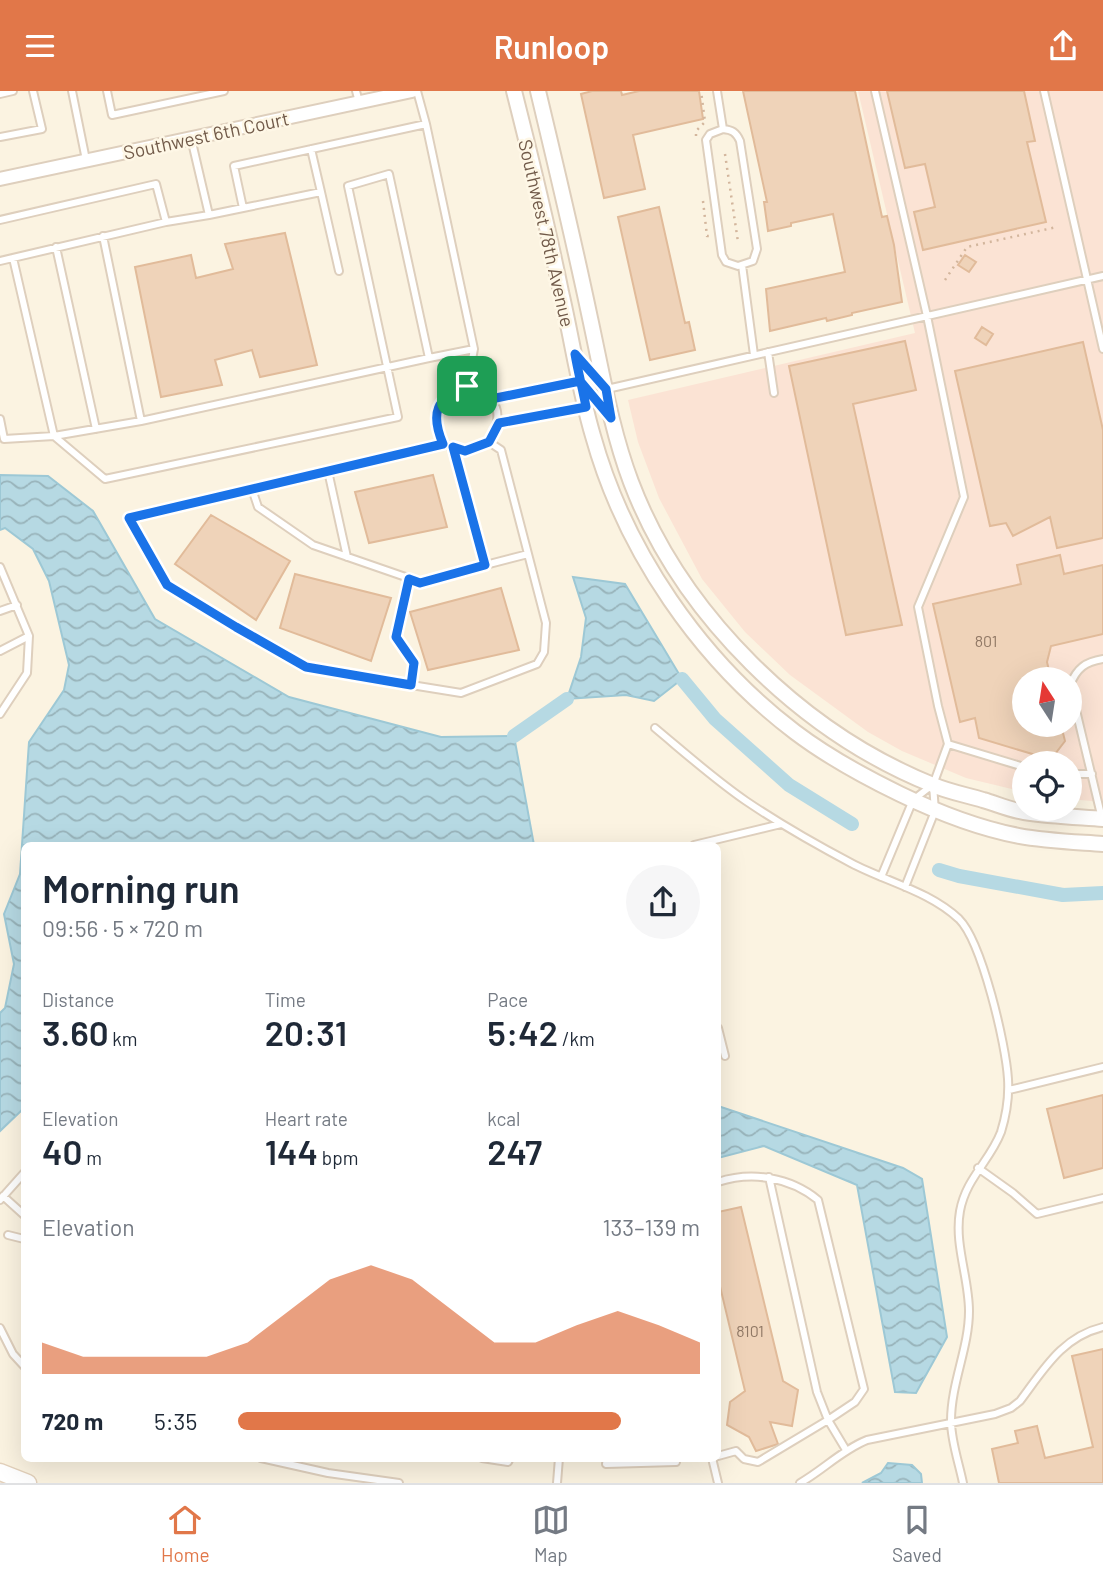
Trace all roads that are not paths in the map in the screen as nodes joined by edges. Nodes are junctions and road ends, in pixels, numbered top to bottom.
1 (13, 91) edge
2 (33, 91) edge
3 (72, 91) edge
4 (107, 91) edge
5 (224, 91) edge
6 (415, 91) edge
7 (514, 91) edge
8 (538, 91) edge
9 (717, 91) edge
10 (875, 91) edge
11 (1044, 91) edge
12 (0, 94) edge
13 (358, 97) edge
14 (426, 124) junction
15 (723, 129) junction
16 (0, 137) edge
17 (191, 138) junction
18 (311, 149) junction
19 (86, 160) junction
20 (0, 179) edge
21 (321, 192) junction
22 (243, 208) junction
23 (209, 215) junction
24 (0, 219) edge
25 (166, 222) junction
26 (103, 236) junction
27 (56, 247) junction
28 (13, 258) junction
29 (0, 261) edge
30 (741, 265) junction
31 (340, 271) dead end
32 (1103, 276) edge
33 (1086, 280) junction
34 (927, 316) junction
35 (474, 349) junction
36 (1103, 349) edge
37 (768, 352) junction
38 (575, 354) junction
39 (754, 355) junction
40 (429, 358) junction
41 (387, 369) junction
42 (580, 381) junction
43 (467, 386) junction
44 (606, 389) junction
45 (774, 393) dead end
46 (491, 399) junction
47 (586, 407) junction
48 (611, 418) junction
49 (0, 419) edge
50 (142, 421) junction
51 (499, 423) junction
52 (96, 429) junction
53 (54, 436) junction
54 (489, 442) junction
55 (443, 444) junction
56 (453, 447) junction
57 (328, 471) junction
58 (252, 489) junction
59 (528, 554) junction
60 (347, 557) junction
61 (485, 565) junction
62 (0, 567) edge
63 (409, 579) junction
64 (17, 605) junction
65 (0, 611) edge
66 (29, 636) junction
67 (0, 651) edge
68 (1103, 659) edge
69 (411, 685) junction
70 (0, 714) edge
71 (655, 728) dead end
72 (948, 744) junction
73 (1012, 763) edge
74 (1082, 774) edge
75 (1091, 774) junction
76 (933, 785) junction
77 (914, 800) junction
78 (935, 811) junction
79 (1103, 819) edge
80 (781, 824) junction
81 (706, 842) edge
82 (1103, 844) edge
83 (881, 877) junction
84 (905, 887) junction
85 (721, 1040) edge
86 (725, 1056) dead end
87 (1103, 1067) edge
88 (1009, 1090) junction
89 (978, 1168) junction
90 (21, 1176) edge
91 (769, 1177) junction
92 (721, 1181) edge
93 (2, 1198) edge
94 (1103, 1198) edge
95 (21, 1213) edge
96 (8, 1235) dead end
97 (21, 1238) edge
98 (1103, 1327) edge
99 (0, 1328) edge
100 (21, 1363) edge
101 (828, 1420) junction
102 (951, 1421) junction
103 (846, 1450) junction
104 (721, 1455) edge
105 (279, 1462) edge
106 (559, 1462) edge
107 (606, 1462) edge
108 (676, 1462) edge
109 (713, 1462) edge
110 (0, 1472) edge
111 (28, 1483) edge
112 (400, 1483) edge
113 (557, 1483) edge
114 (718, 1483) edge
115 (800, 1483) edge
116 (963, 1483) edge

1 - 12 lane
2 - 16 lane
3 - 19 lane
4 - 5 lane
6 - 13 street, Southwest 6th Court
6 - 14 lane
7 - 38 street, Southwest 78th Avenue
8 - 44 street, Southwest 78th Avenue
9 - 15 lane
10 - 34 lane
11 - 33 lane
13 - 17 street, Southwest 6th Court
14 - 18 lane
14 - 35 lane
15 - 30 lane
15 - 30 lane
17 - 19 street, Southwest 6th Court
17 - 23 lane
18 - 21 lane
18 - 22 lane
19 - 20 street, Southwest 6th Court
21 - 22 lane
21 - 31 lane
22 - 23 lane
23 - 25 lane
24 - 25 lane
25 - 26 lane
26 - 27 lane
26 - 50 lane
27 - 28 lane
27 - 52 lane
28 - 29 lane
28 - 53 lane
30 - 39 lane
32 - 33 lane
33 - 34 lane
33 - 36 lane
34 - 37 lane
34 - 72 lane
35 - 40 lane
35 - 43 lane
37 - 39 lane
37 - 45 lane
38 - 42 street, Southwest 78th Avenue
38 - 44 street
39 - 44 lane
40 - 41 lane
40 - 41 lane
41 - 50 lane
41 - 53 lane
42 - 46 lane
42 - 47 street, Southwest 78th Avenue
42 - 48 street
43 - 46 lane
43 - 55 lane
44 - 48 street, Southwest 78th Avenue
46 - 51 lane
47 - 51 lane
47 - 77 street, Southwest 78th Avenue
48 - 76 street, Southwest 78th Avenue
49 - 53 lane
50 - 52 lane
51 - 54 lane
52 - 53 lane
54 - 56 lane
54 - 59 lane
55 - 56 lane
55 - 57 lane
56 - 61 lane
57 - 58 lane
57 - 60 lane
58 - 60 lane
58 - 69 lane
59 - 61 lane
59 - 69 lane
60 - 63 lane
61 - 63 lane
62 - 64 lane
63 - 69 lane
64 - 65 lane
64 - 66 lane
66 - 67 lane
66 - 70 lane
68 - 75 lane
71 - 80 lane
72 - 73 lane
72 - 76 lane
74 - 75 lane
75 - 79 lane
76 - 77 lane
76 - 78 lane
76 - 79 street, Southwest 78th Avenue
77 - 78 street, Southwest 78th Avenue
77 - 83 lane
78 - 82 street, Southwest 78th Avenue
78 - 84 lane
80 - 81 lane
80 - 83 lane
83 - 84 lane
84 - 88 lane
85 - 86 lane
87 - 88 lane
88 - 89 lane
89 - 94 lane
89 - 102 lane
90 - 93 lane
91 - 92 lane
91 - 101 lane
91 - 101 lane
93 - 95 lane
96 - 97 lane
98 - 102 lane
99 - 100 lane
101 - 103 lane
101 - 104 lane
102 - 103 lane
102 - 116 lane
103 - 115 lane
105 - 112 lane
106 - 113 lane
107 - 108 lane
109 - 114 lane
110 - 111 main road

